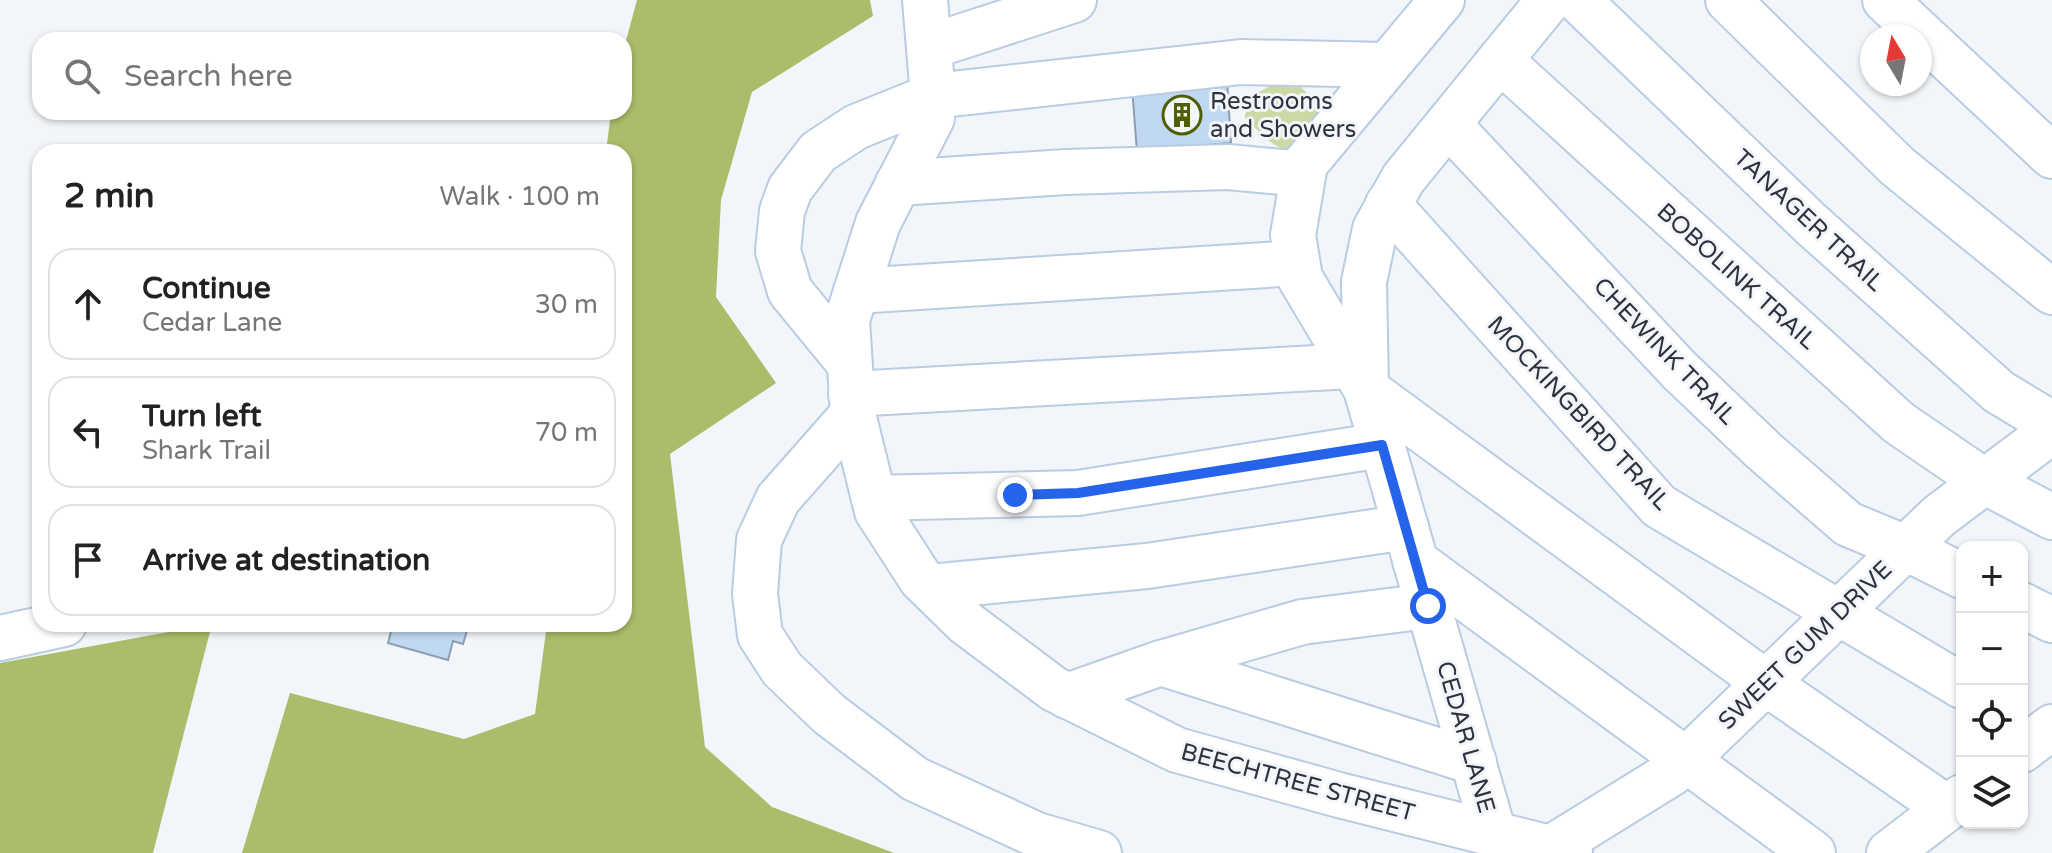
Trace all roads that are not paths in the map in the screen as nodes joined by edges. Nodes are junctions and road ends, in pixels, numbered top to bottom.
1 (925, 0) edge
2 (1074, 0) edge
3 (1549, 0) edge
4 (1578, 0) edge
5 (1728, 0) edge
6 (1885, 0) edge
7 (1437, 1) edge
8 (929, 47) junction
9 (1500, 60) junction
10 (1387, 65) junction
11 (933, 96) junction
12 (1448, 124) junction
13 (2052, 156) edge
14 (1303, 174) junction
15 (898, 183) junction
16 (1388, 204) junction
17 (1297, 263) junction
18 (856, 291) junction
19 (2052, 292) edge
20 (1359, 378) junction
21 (851, 390) junction
22 (2052, 424) edge
23 (2052, 431) edge
24 (1382, 445) junction
25 (1984, 481) junction
26 (874, 498) junction
27 (2052, 517) edge
28 (1410, 544) junction
29 (1906, 548) junction
30 (1956, 573) edge
31 (930, 587) junction
32 (1428, 606) junction
33 (2028, 608) edge
34 (1838, 613) junction
35 (2052, 620) edge
36 (32, 631) edge
37 (0, 638) edge
38 (1161, 663) junction
39 (1766, 683) junction
40 (1960, 685) edge
41 (1067, 696) junction
42 (1687, 759) junction
43 (1474, 762) junction
44 (1954, 802) edge
45 (1494, 834) junction
46 (1556, 851) edge
47 (1099, 853) edge
48 (1813, 853) edge
49 (1889, 853) edge

1 - 8 street, BEECHTREE STREET
2 - 8 street
3 - 9 street
4 - 22 street, TANAGER TRAIL
5 - 19 street
6 - 13 street
7 - 10 street, CEDAR LANE
8 - 11 street, BEECHTREE STREET
9 - 12 street
9 - 25 street, BOBOLINK TRAIL
10 - 11 street
10 - 14 street, CEDAR LANE
11 - 15 street, BEECHTREE STREET
11 - 21 street
12 - 16 street
12 - 29 street, CHEWINK TRAIL
14 - 15 street
14 - 17 street, CEDAR LANE
15 - 18 street, BEECHTREE STREET
16 - 20 street
16 - 34 street, MOCKINGBIRD TRAIL
17 - 18 street
17 - 20 street, CEDAR LANE
18 - 21 street, BEECHTREE STREET
20 - 21 street
20 - 24 street, CEDAR LANE
20 - 39 street
21 - 26 street, BEECHTREE STREET
21 - 47 street
23 - 25 street, SWEET GUM DRIVE
24 - 26 street
24 - 28 street, CEDAR LANE
25 - 27 street, BOBOLINK TRAIL
25 - 29 street, SWEET GUM DRIVE
26 - 31 street, BEECHTREE STREET
28 - 31 street
28 - 32 street, CEDAR LANE
28 - 42 street
29 - 30 street, CHEWINK TRAIL
29 - 34 street, SWEET GUM DRIVE
31 - 41 street, BEECHTREE STREET
32 - 38 street
32 - 43 street, CEDAR LANE
33 - 35 street
34 - 39 street, SWEET GUM DRIVE
34 - 40 street, MOCKINGBIRD TRAIL
36 - 37 street
38 - 41 street
38 - 43 street
39 - 42 street, SWEET GUM DRIVE
39 - 44 street
41 - 45 street, BEECHTREE STREET
42 - 46 street, SWEET GUM DRIVE
42 - 48 street
43 - 45 street, CEDAR LANE
44 - 49 street
45 - 46 street, BEECHTREE STREET

